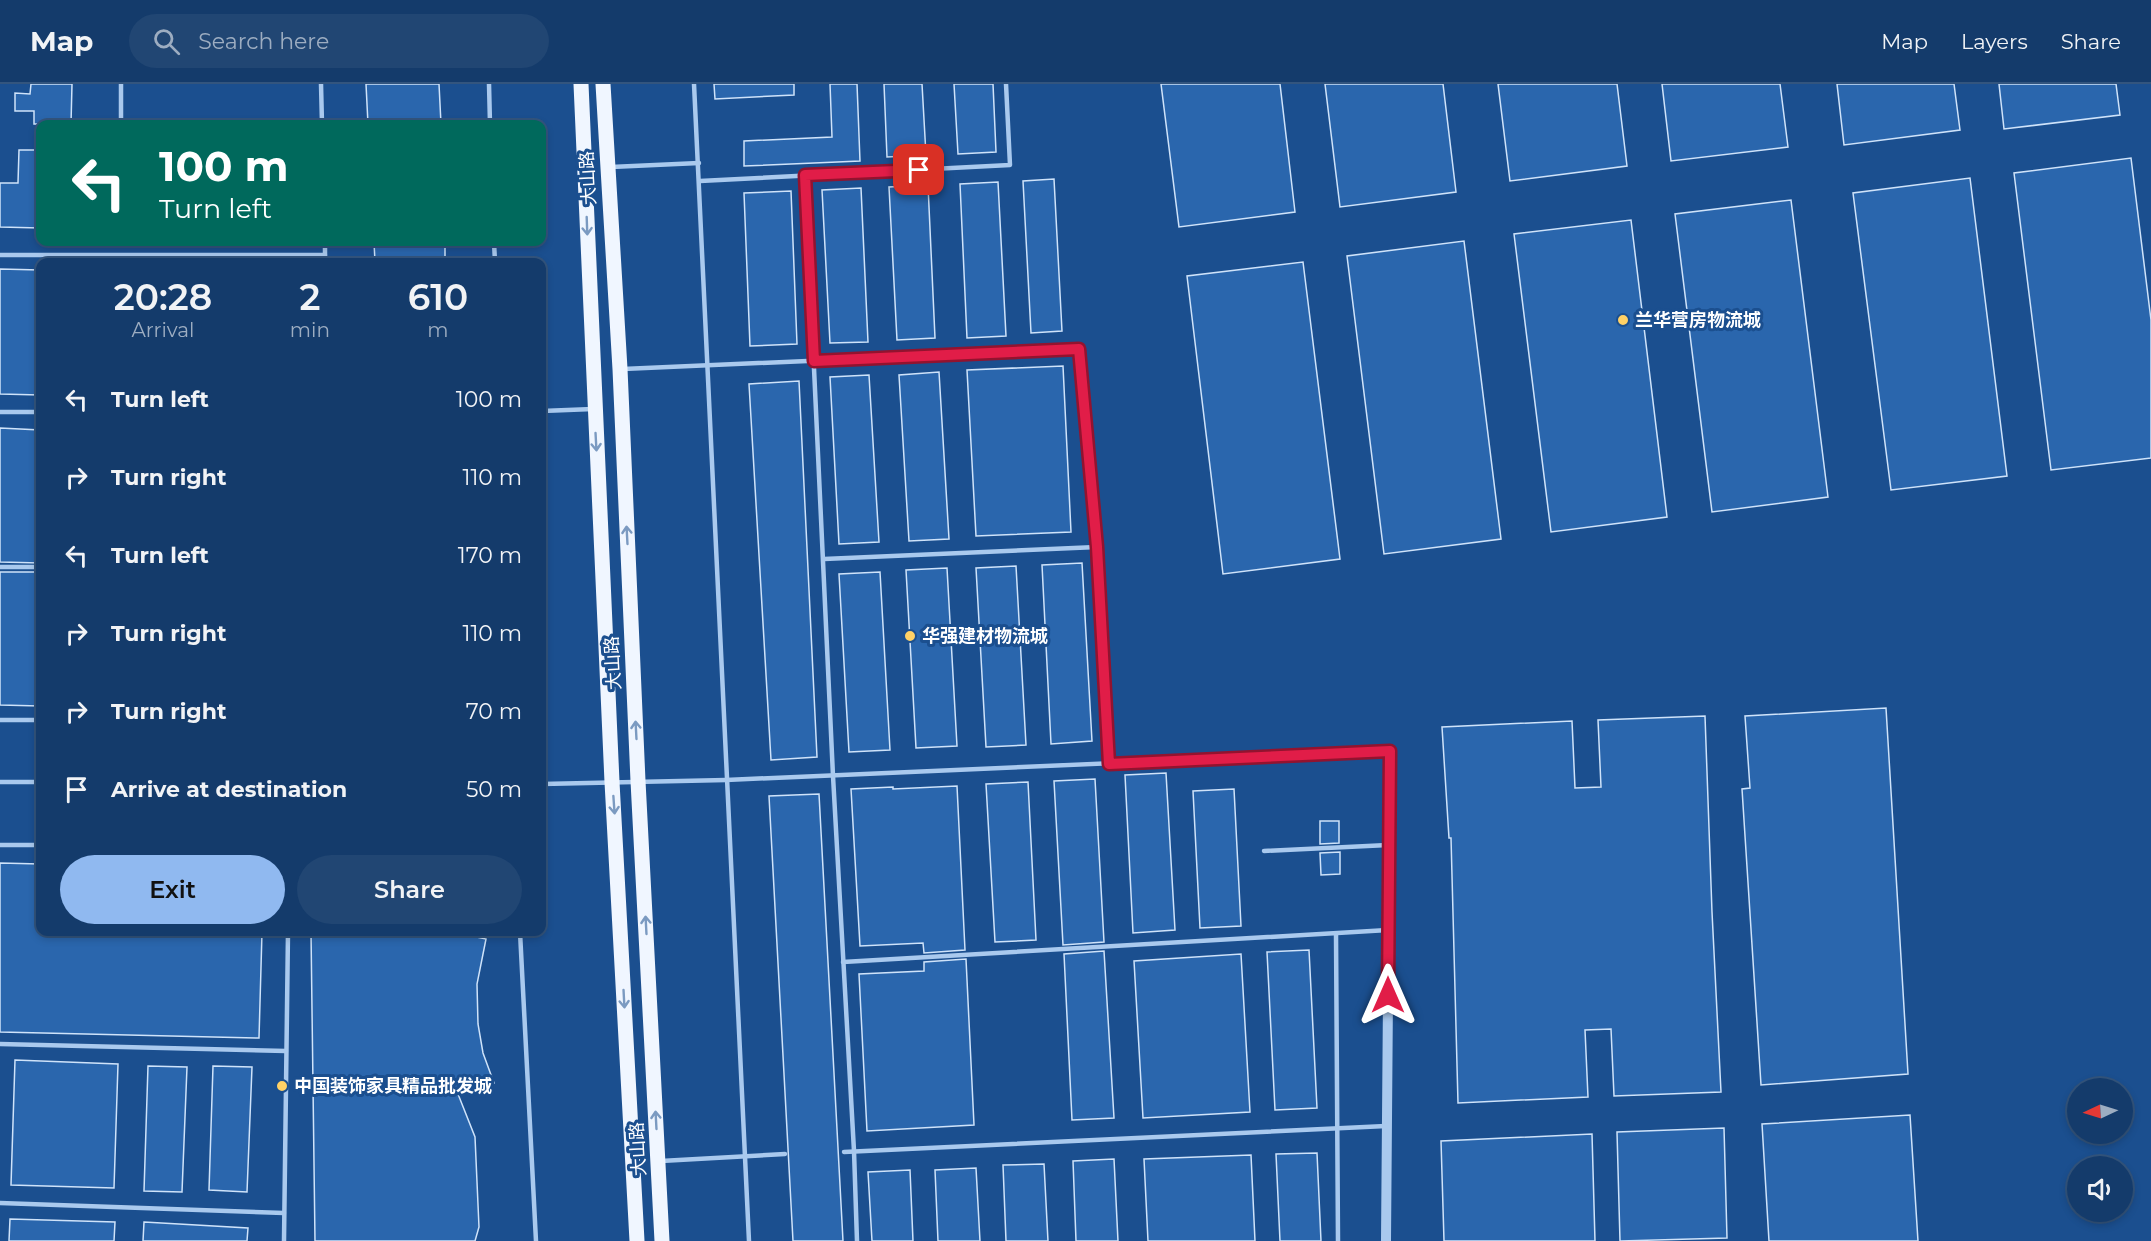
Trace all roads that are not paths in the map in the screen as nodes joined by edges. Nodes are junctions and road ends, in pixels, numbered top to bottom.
1 (122, 84) edge
2 (321, 84) edge
3 (489, 84) edge
4 (581, 84) edge
5 (603, 84) edge
6 (694, 84) edge
7 (1006, 84) edge
8 (121, 120) edge
9 (322, 120) edge
10 (490, 120) edge
11 (699, 163) junction
12 (607, 167) junction
13 (805, 175) junction
14 (700, 181) junction
15 (325, 246) edge
16 (0, 255) edge
17 (325, 255) junction
18 (325, 258) edge
19 (814, 361) junction
20 (707, 366) junction
21 (620, 369) junction
22 (595, 409) junction
23 (546, 411) edge
24 (0, 412) edge
25 (36, 412) edge
26 (1097, 547) junction
27 (824, 559) junction
28 (0, 567) edge
29 (36, 567) edge
30 (0, 720) edge
31 (36, 720) edge
32 (1390, 751) joint
33 (1109, 764) junction
34 (833, 776) junction
35 (726, 780) junction
36 (638, 781) junction
37 (0, 782) edge
38 (36, 782) edge
39 (612, 782) junction
40 (546, 784) edge
41 (0, 845) edge
42 (36, 845) edge
43 (1389, 845) junction
44 (1264, 851) dead end
45 (1388, 930) junction
46 (1336, 934) junction
47 (288, 936) edge
48 (520, 936) edge
49 (843, 963) junction
50 (0, 1044) edge
51 (286, 1051) junction
52 (1387, 1126) junction
53 (1337, 1128) junction
54 (854, 1151) junction
55 (844, 1152) dead end
56 (785, 1154) dead end
57 (744, 1156) junction
58 (659, 1161) junction
59 (0, 1203) edge
60 (284, 1213) junction
61 (284, 1241) edge
62 (536, 1241) edge
63 (637, 1241) edge
64 (663, 1241) edge
65 (748, 1241) edge
66 (857, 1241) edge
67 (1338, 1241) edge
68 (1386, 1241) edge

1 - 8 lane
2 - 9 lane
3 - 10 lane
4 -> 22 main road, 大山路
5 - 12 main road, 大山路
6 - 11 lane
7 - 13 lane
11 - 12 lane
11 - 14 lane
12 - 21 main road, 大山路
13 - 14 lane
13 - 19 lane
14 - 20 lane
15 - 17 lane
16 - 17 lane
17 - 18 lane
19 - 20 lane
19 - 26 lane
19 - 27 lane
20 - 21 lane
20 - 35 lane
36 -> 21 main road, 大山路
22 - 23 lane
22 -> 39 main road, 大山路
24 - 25 lane
26 - 27 lane
26 - 33 lane
27 - 34 lane
28 - 29 lane
30 - 31 lane
32 - 33 lane
32 - 43 street
33 - 34 lane
34 - 35 lane
34 - 49 lane
35 - 36 lane
35 - 57 lane
36 - 39 lane
58 -> 36 main road, 大山路
37 - 38 lane
39 - 40 lane
39 -> 63 main road, 大山路
41 - 42 lane
43 - 44 lane
43 - 45 street
45 - 46 lane
45 - 52 street
46 - 49 lane
46 - 53 lane
47 - 51 lane
48 - 62 lane
49 - 54 lane
50 - 51 lane
51 - 60 lane
52 - 53 lane
52 - 68 street
53 - 54 lane
53 - 67 lane
54 - 55 lane
54 - 66 lane
56 - 57 lane
57 - 58 lane
57 - 65 lane
58 - 64 main road, 大山路
59 - 60 lane
60 - 61 lane

